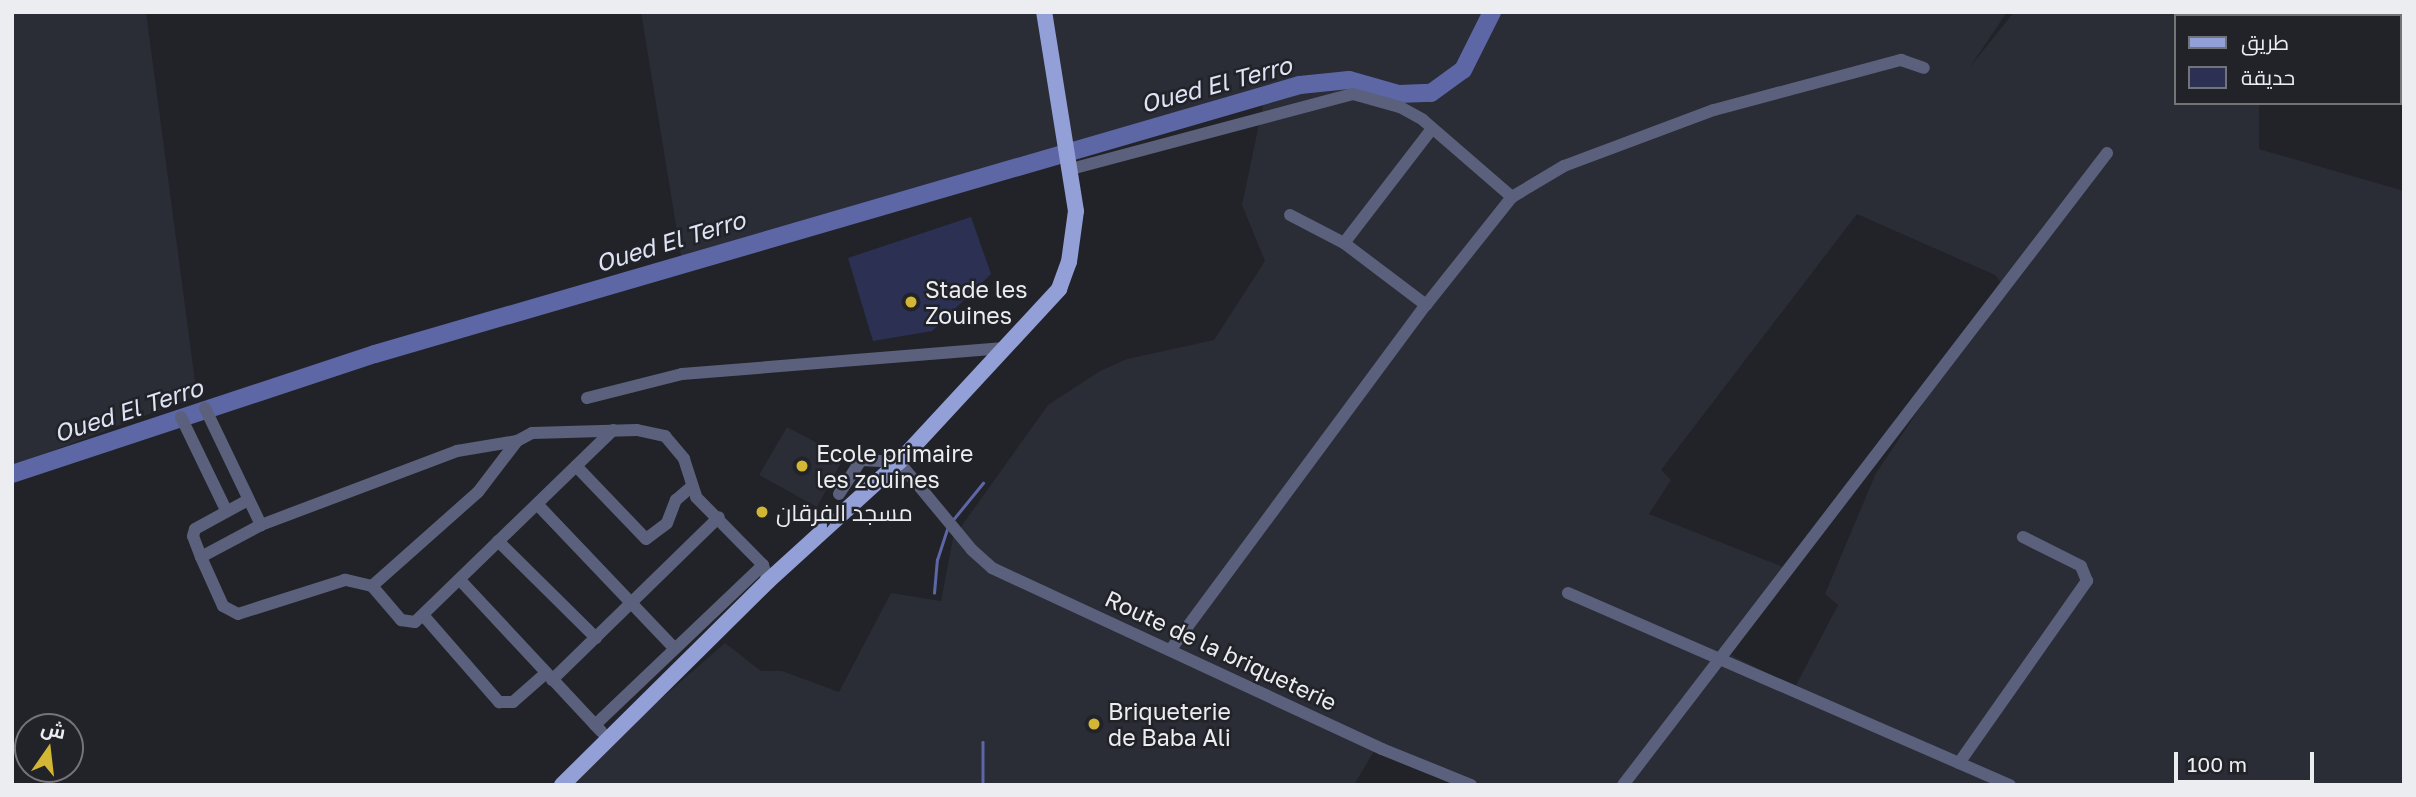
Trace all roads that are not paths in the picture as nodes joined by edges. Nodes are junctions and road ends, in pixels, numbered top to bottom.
1 (1044, 12) edge
2 (1924, 68) dead end
3 (1431, 130) junction
4 (2107, 153) dead end
5 (1069, 160) junction
6 (1512, 197) junction
7 (1290, 215) dead end
8 (1344, 243) junction
9 (1426, 305) junction
10 (1004, 348) junction
11 (587, 398) dead end
12 (205, 408) dead end
13 (181, 417) dead end
14 (613, 430) junction
15 (517, 441) junction
16 (899, 462) junction
17 (576, 466) junction
18 (690, 488) junction
19 (839, 494) dead end
20 (248, 500) junction
21 (537, 504) junction
22 (226, 510) junction
23 (719, 517) junction
24 (261, 525) junction
25 (2022, 537) dead end
26 (498, 541) junction
27 (201, 557) junction
28 (763, 565) junction
29 (460, 580) junction
30 (768, 581) junction
31 (372, 586) junction
32 (1568, 593) dead end
33 (630, 603) junction
34 (423, 615) junction
35 (596, 638) junction
36 (674, 648) junction
37 (1171, 649) junction
38 (1719, 656) junction
39 (549, 677) junction
40 (595, 725) junction
41 (608, 739) junction
42 (1959, 762) junction
43 (562, 785) edge
44 (1471, 785) edge
45 (1623, 785) edge
46 (2010, 785) edge

1 - 5 main road
2 - 6 street
3 - 5 street
3 - 6 street
3 - 8 street
4 - 38 street
5 - 10 main road
6 - 9 street
7 - 8 street
8 - 9 street
9 - 37 street
10 - 11 street
10 - 16 main road
12 - 20 street
13 - 22 street
14 - 15 street
14 - 17 street
14 - 18 street
15 - 24 street
15 - 31 street
16 - 19 street
16 - 30 main road
16 - 37 street, Route de la briqueterie
17 - 18 street
17 - 21 street
18 - 23 street
20 - 22 street
20 - 24 street
21 - 26 street
21 - 33 street
22 - 27 street
23 - 28 street
23 - 33 street
24 - 27 street
25 - 42 street
26 - 29 street
26 - 35 street
27 - 31 street
28 - 30 street
28 - 36 street
29 - 34 street
29 - 39 street
30 - 41 main road
31 - 34 street
32 - 38 street
33 - 35 street
33 - 36 street
34 - 39 street
35 - 39 street
36 - 40 street
37 - 44 street, Route de la briqueterie
38 - 42 street
38 - 45 street
39 - 40 street
40 - 41 street
41 - 43 main road
42 - 46 street

